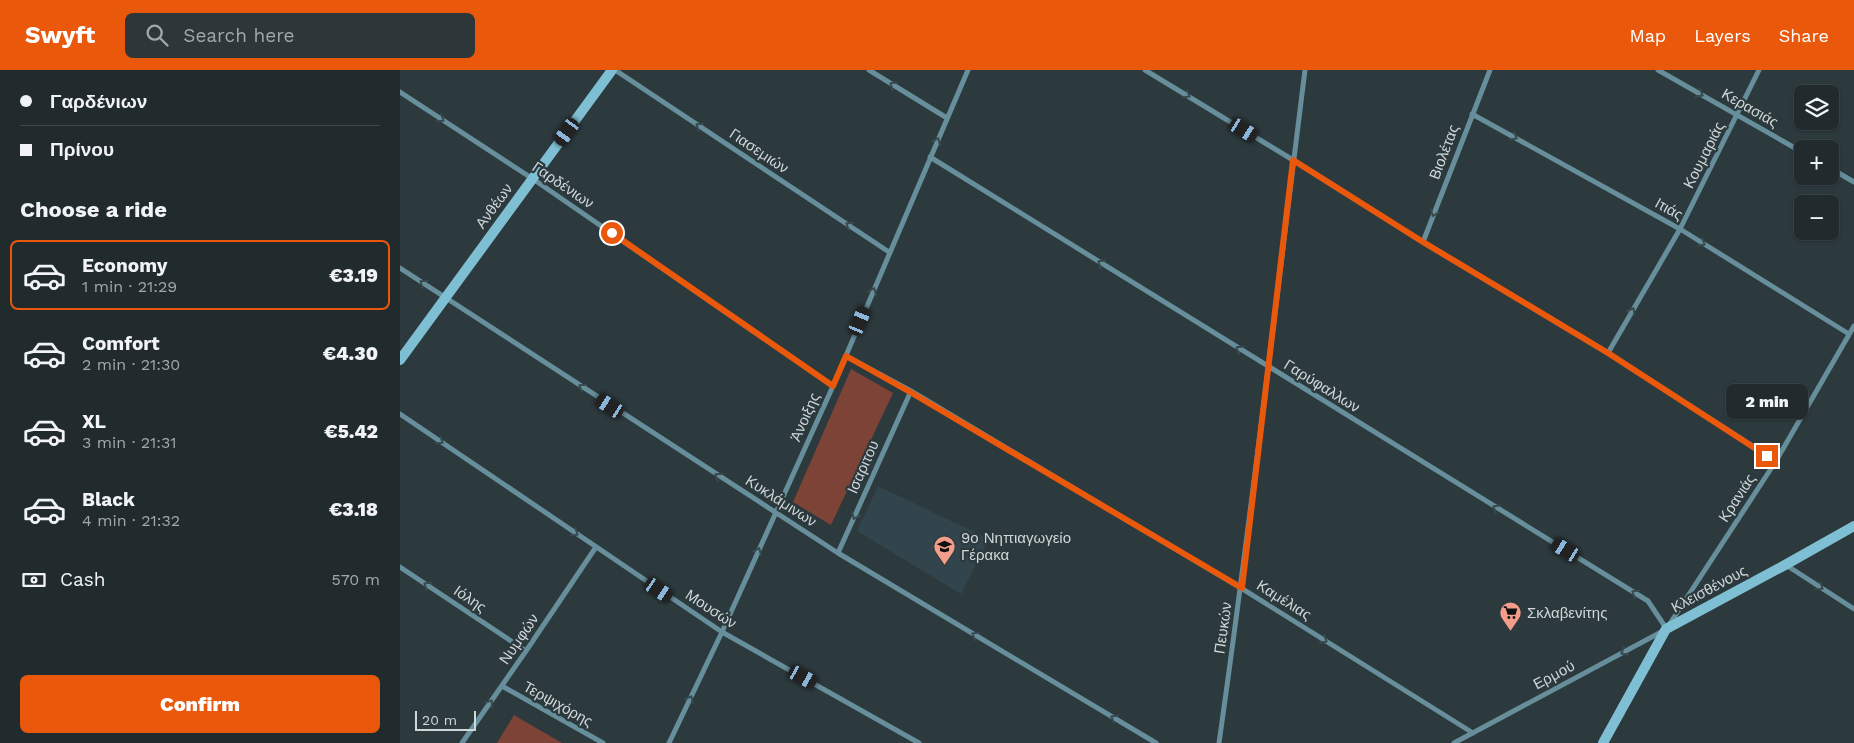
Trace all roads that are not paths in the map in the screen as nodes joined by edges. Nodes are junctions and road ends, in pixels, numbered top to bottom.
1 (614, 70) edge
2 (869, 70) edge
3 (968, 70) edge
4 (1145, 70) edge
5 (1305, 70) edge
6 (1490, 70) edge
7 (1658, 70) edge
8 (1759, 70) edge
9 (400, 92) edge
10 (1472, 114) junction
11 (1738, 115) junction
12 (947, 118) junction
13 (1794, 147) edge
14 (930, 157) junction
15 (1293, 160) junction
16 (1839, 173) edge
17 (533, 179) junction
18 (1854, 182) edge
19 (1680, 229) junction
20 (1423, 242) junction
21 (889, 252) junction
22 (400, 268) edge
23 (445, 298) junction
24 (1854, 326) edge
25 (1849, 334) junction
26 (1608, 353) junction
27 (846, 356) junction
28 (400, 360) edge
29 (1267, 366) junction
30 (833, 386) junction
31 (910, 392) junction
32 (400, 414) edge
33 (1776, 462) junction
34 (776, 513) junction
35 (1854, 526) edge
36 (596, 547) junction
37 (838, 553) junction
38 (1786, 565) junction
39 (400, 567) edge
40 (1242, 588) junction
41 (1854, 609) edge
42 (1666, 629) junction
43 (722, 632) junction
44 (526, 651) junction
45 (502, 686) junction
46 (1473, 733) junction
47 (462, 743) edge
48 (602, 743) edge
49 (669, 743) edge
50 (919, 743) edge
51 (1156, 743) edge
52 (1219, 743) edge
53 (1454, 743) edge
54 (1604, 743) edge

1 - 17 street, Ανθέων
21 -> 1 street, Γιασεμιών
12 -> 2 street
3 - 12 street, Άνοιξης
4 -> 15 street
5 - 15 street, Πευκών
6 - 10 street, Βιολέτας
7 -> 11 street, Κερασιάς
8 - 11 street, Κουμαριάς
9 -> 17 street, Γαρδένιων
10 -> 19 street, Ιτιάς
10 -> 20 street, Βιολέτας
11 - 13 street, Κερασιάς
11 - 19 street, Κουμαριάς
14 -> 12 street, Άνοιξης
14 - 21 street, Άνοιξης
29 -> 14 street, Γαρύφαλλων
15 - 20 street
15 - 29 street, Πευκών
16 - 18 street
17 - 23 street, Ανθέων
17 - 30 street, Γαρδένιων
19 -> 25 street, Ιτιάς
26 -> 19 street, Κουμαριάς
20 - 26 street
27 -> 21 street, Άνοιξης
23 -> 22 street, Κυκλάμινων
23 - 28 street, Ανθέων
34 -> 23 street, Κυκλάμινων
24 - 25 street, Κρανιάς
25 - 33 street, Κρανιάς
26 - 33 street
27 - 30 street, Άνοιξης
27 - 31 street, Καμέλιας
29 - 40 street, Πευκών
42 -> 29 street, Γαρύφαλλων
30 - 34 street, Άνοιξης
31 -> 37 street, Ισαριτου
31 - 40 street, Καμέλιας
32 -> 36 street, Μουσών
33 - 42 street, Κρανιάς
34 - 37 street, Κυκλάμινων
43 -> 34 street, Άνοιξης
35 - 38 street, Κλεισθένους
36 - 43 street, Μουσών
36 - 44 street, Νυμφών
51 -> 37 street, Κυκλάμινων
38 -> 41 street
38 - 42 street, Κλεισθένους
44 -> 39 street, Ιόλης
40 -> 46 street, Καμέλιας
40 - 52 street, Πευκών
42 -> 46 street, Ερμού
42 - 54 street, Κλεισθένους
49 -> 43 street, Άνοιξης
43 - 50 street, Μουσών
44 - 45 street, Νυμφών
47 -> 45 street, Νυμφών
45 - 48 street, Τερψιχόρης
46 - 53 street, Ερμού

